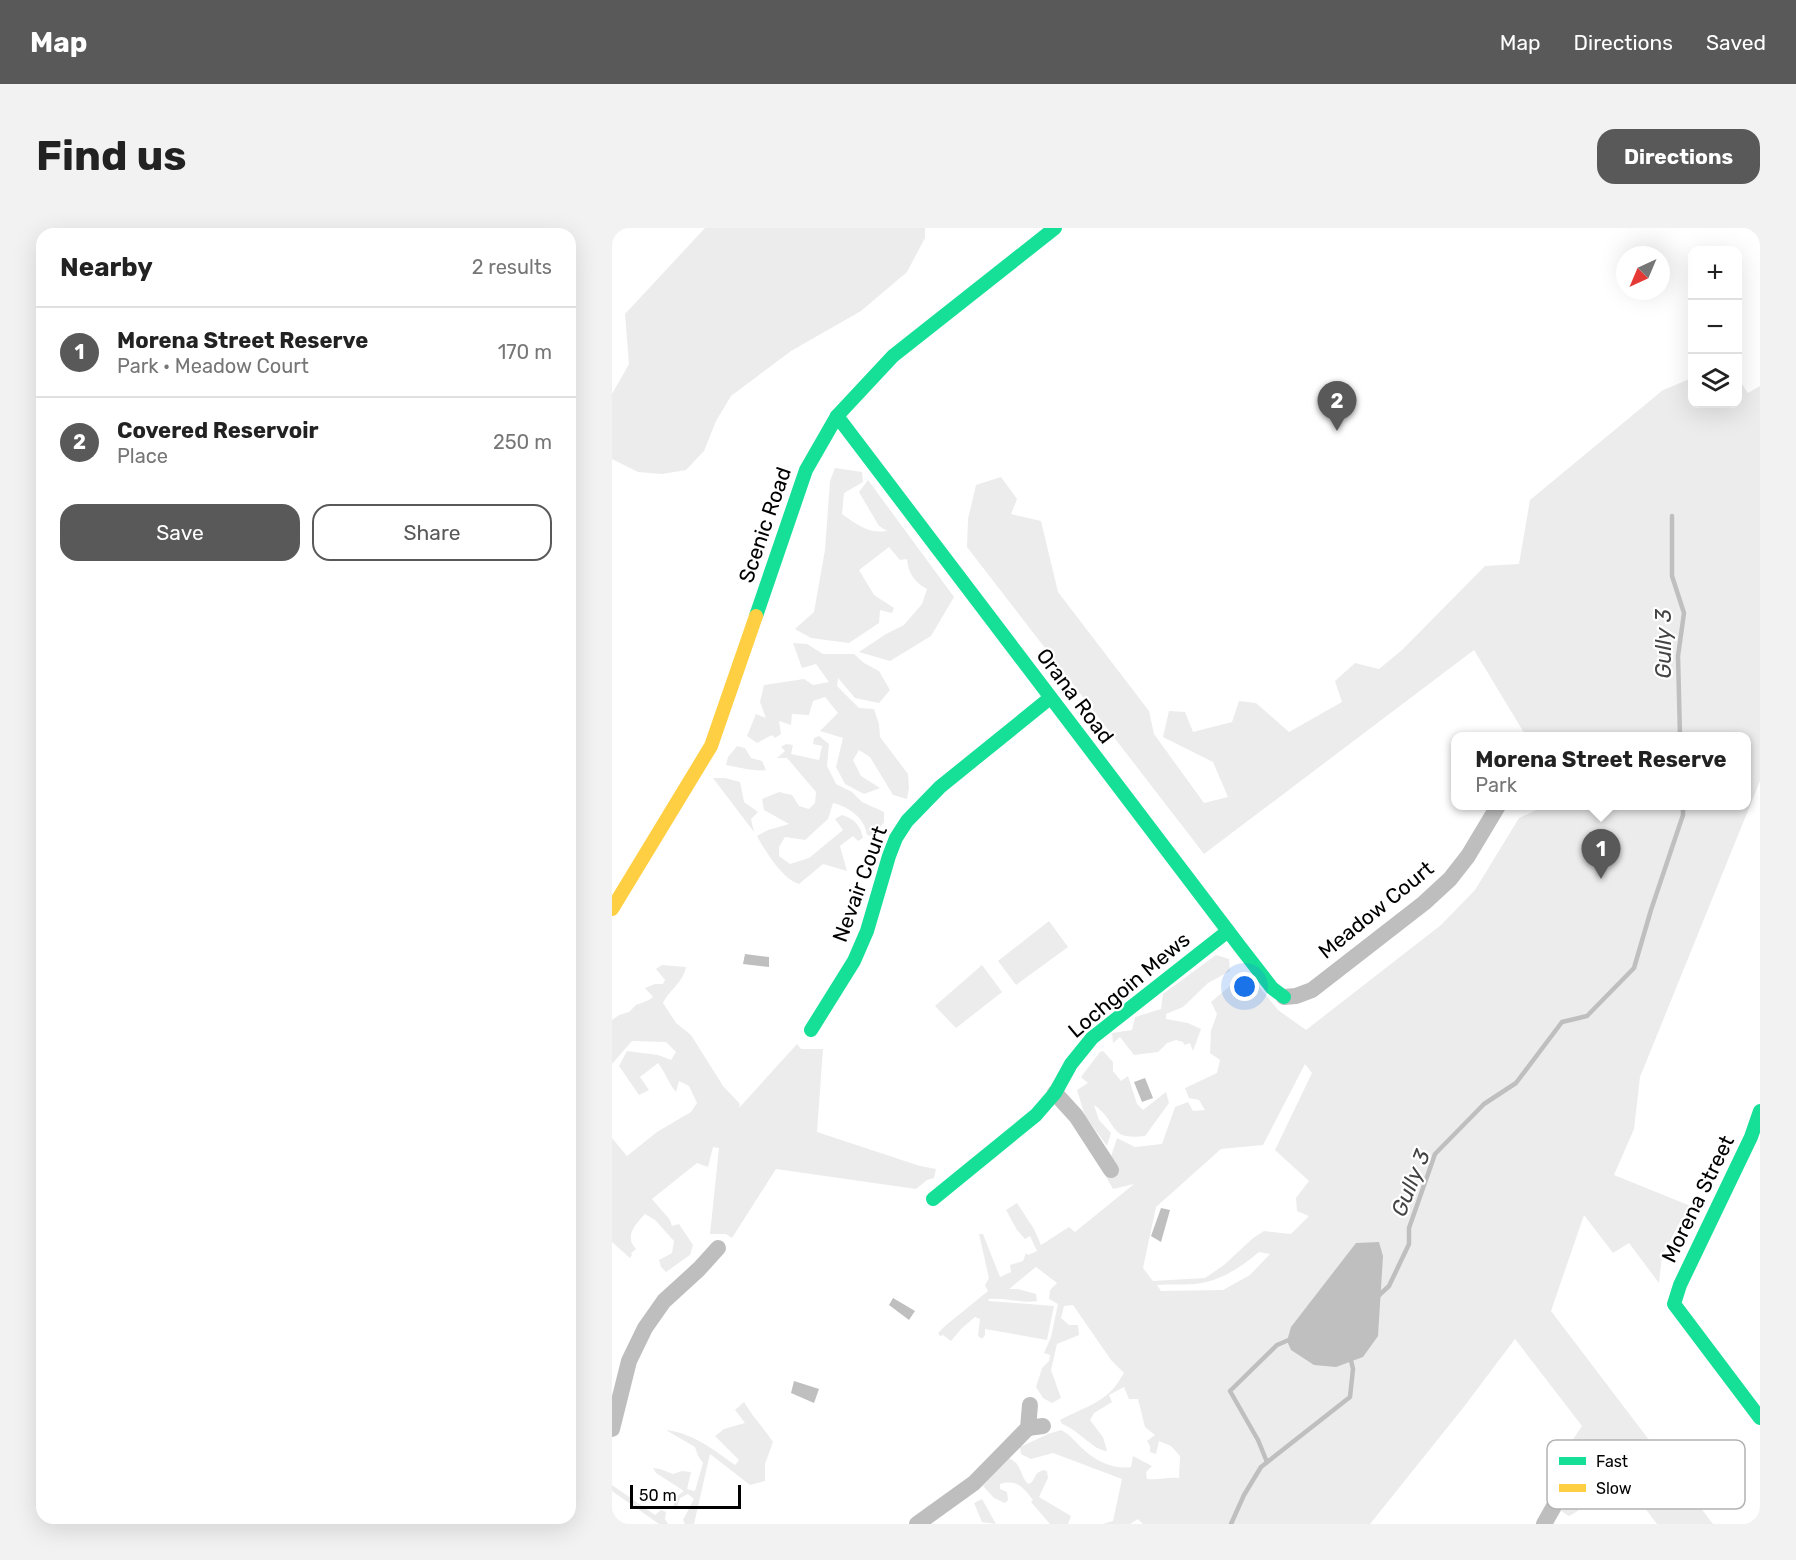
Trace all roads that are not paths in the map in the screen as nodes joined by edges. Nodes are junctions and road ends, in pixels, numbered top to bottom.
1 (1055, 228) edge
2 (837, 416) junction
3 (1050, 698) junction
4 (1496, 810) edge
5 (612, 909) edge
6 (1228, 931) junction
7 (1284, 997) joint
8 (811, 1030) dead end
9 (1055, 1094) junction
10 (1760, 1111) edge
11 (1755, 1139) edge
12 (1111, 1170) dead end
13 (933, 1199) dead end
14 (718, 1248) dead end
15 (1030, 1405) dead end
16 (1760, 1418) edge
17 (612, 1429) edge
18 (1553, 1509) edge
19 (917, 1524) edge
20 (1544, 1524) edge

1 - 2 street, Scenic Road
2 - 3 street, Orana Road
2 - 5 street, Scenic Road
3 - 6 street, Orana Road
3 - 8 street, Nevair Court
4 - 7 street, Meadow Court
6 - 7 street, Orana Road
6 - 9 street, Lochgoin Mews
9 - 12 street
9 - 13 street, Lochgoin Mews
10 - 11 street, Morena Street
11 - 16 street, Morena Street
14 - 17 street
15 - 19 street
18 - 20 street

